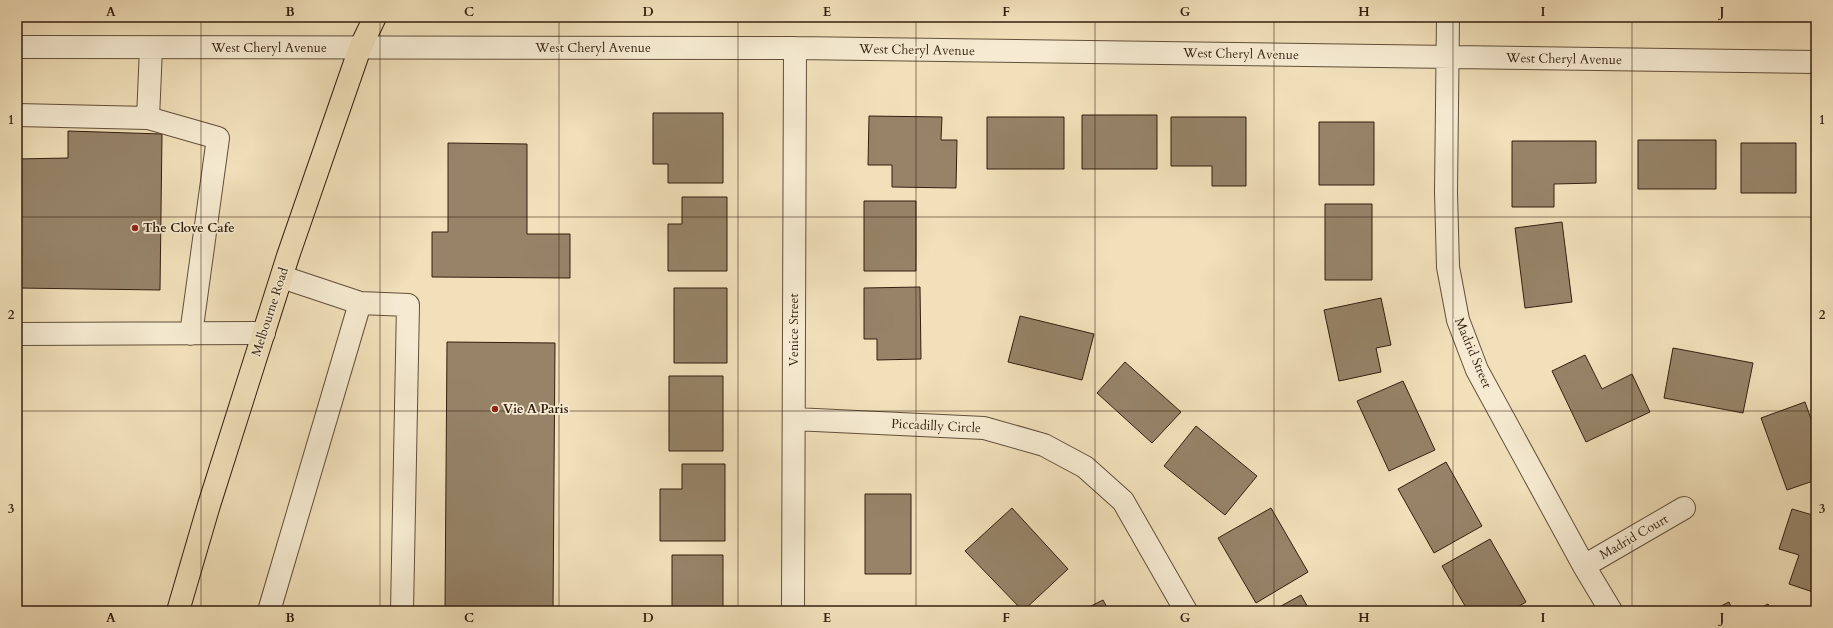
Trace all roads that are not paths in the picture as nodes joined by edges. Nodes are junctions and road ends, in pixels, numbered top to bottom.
1 (375, 17) edge
2 (1448, 17) edge
3 (17, 47) edge
4 (151, 48) junction
5 (360, 48) junction
6 (796, 48) junction
7 (1448, 57) junction
8 (1816, 62) edge
9 (17, 114) edge
10 (148, 118) junction
11 (282, 277) junction
12 (360, 303) junction
13 (264, 333) junction
14 (17, 334) edge
15 (191, 334) junction
16 (794, 419) junction
17 (1684, 508) dead end
18 (1584, 566) junction
19 (178, 611) edge
20 (270, 611) edge
21 (402, 611) edge
22 (793, 611) edge
23 (1186, 611) edge
24 (1611, 611) edge

1 - 5 main road, Melbourne Road
2 - 7 street, Madrid Street
3 - 4 street, West Cheryl Avenue
4 - 5 street, West Cheryl Avenue
4 - 10 street
5 - 6 street, West Cheryl Avenue
5 - 11 main road, Melbourne Road
6 - 7 street, West Cheryl Avenue
6 - 16 street, Venice Street
7 - 8 street, West Cheryl Avenue
7 - 18 street, Madrid Street
9 - 10 street
10 - 15 street
11 - 12 street
11 - 13 main road, Melbourne Road
12 - 20 street
12 - 21 street
13 - 15 street
13 - 19 main road, Melbourne Road
14 - 15 street
16 - 22 street, Venice Street
16 - 23 street, Piccadilly Circle
17 - 18 street, Madrid Court
18 - 24 street, Madrid Street

